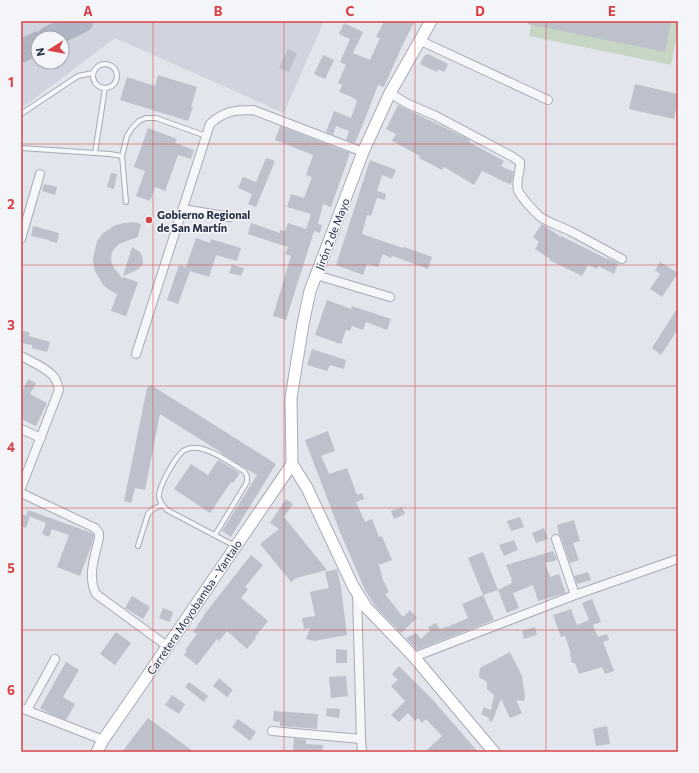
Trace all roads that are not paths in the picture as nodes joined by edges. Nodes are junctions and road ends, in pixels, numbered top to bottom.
1 (432, 21) edge
2 (420, 41) junction
3 (93, 73) junction
4 (105, 88) junction
5 (390, 93) junction
6 (548, 100) dead end
7 (21, 114) edge
8 (206, 136) junction
9 (21, 148) edge
10 (363, 152) junction
11 (95, 153) junction
12 (122, 156) junction
13 (40, 174) dead end
14 (126, 202) dead end
15 (183, 209) junction
16 (230, 217) dead end
17 (21, 239) edge
18 (622, 258) dead end
19 (316, 275) junction
20 (390, 297) dead end
21 (136, 354) dead end
22 (21, 356) edge
23 (21, 429) edge
24 (41, 438) junction
25 (292, 464) junction
26 (21, 488) edge
27 (21, 493) edge
28 (162, 505) junction
29 (215, 535) junction
30 (556, 539) dead end
31 (138, 546) dead end
32 (236, 546) junction
33 (678, 559) edge
34 (357, 594) junction
35 (575, 595) junction
36 (167, 646) junction
37 (414, 658) junction
38 (56, 659) dead end
39 (24, 709) edge
40 (272, 731) dead end
41 (361, 739) junction
42 (103, 740) junction
43 (97, 752) edge
44 (362, 752) edge
45 (494, 752) edge

1 - 2 main road, Jirón 2 de Mayo
2 - 5 main road, Jirón 2 de Mayo
2 - 6 street
3 - 4 lane
3 - 4 lane
3 - 7 lane
4 - 11 lane
5 - 10 main road, Jirón 2 de Mayo
5 - 18 street
8 - 10 street
8 - 12 lane
8 - 15 street
9 - 11 lane
10 - 19 main road, Jirón 2 de Mayo
11 - 12 lane
12 - 14 lane
13 - 17 street
15 - 16 street
15 - 21 street
19 - 20 street
19 - 25 main road, Jirón 2 de Mayo
22 - 24 street
23 - 24 street
24 - 26 street
25 - 32 main road, Carretera Moyobamba - Yantalo
25 - 34 main road
27 - 36 street
28 - 29 lane
28 - 29 lane
28 - 31 lane
29 - 32 lane
30 - 35 street
32 - 36 main road, Carretera Moyobamba - Yantalo
33 - 35 street
34 - 37 main road
34 - 41 street
35 - 37 street
36 - 42 main road, Carretera Moyobamba - Yantalo
37 - 45 main road
38 - 39 street
39 - 42 street
40 - 41 street
41 - 44 street
42 - 43 main road, Carretera Moyobamba - Yantalo

